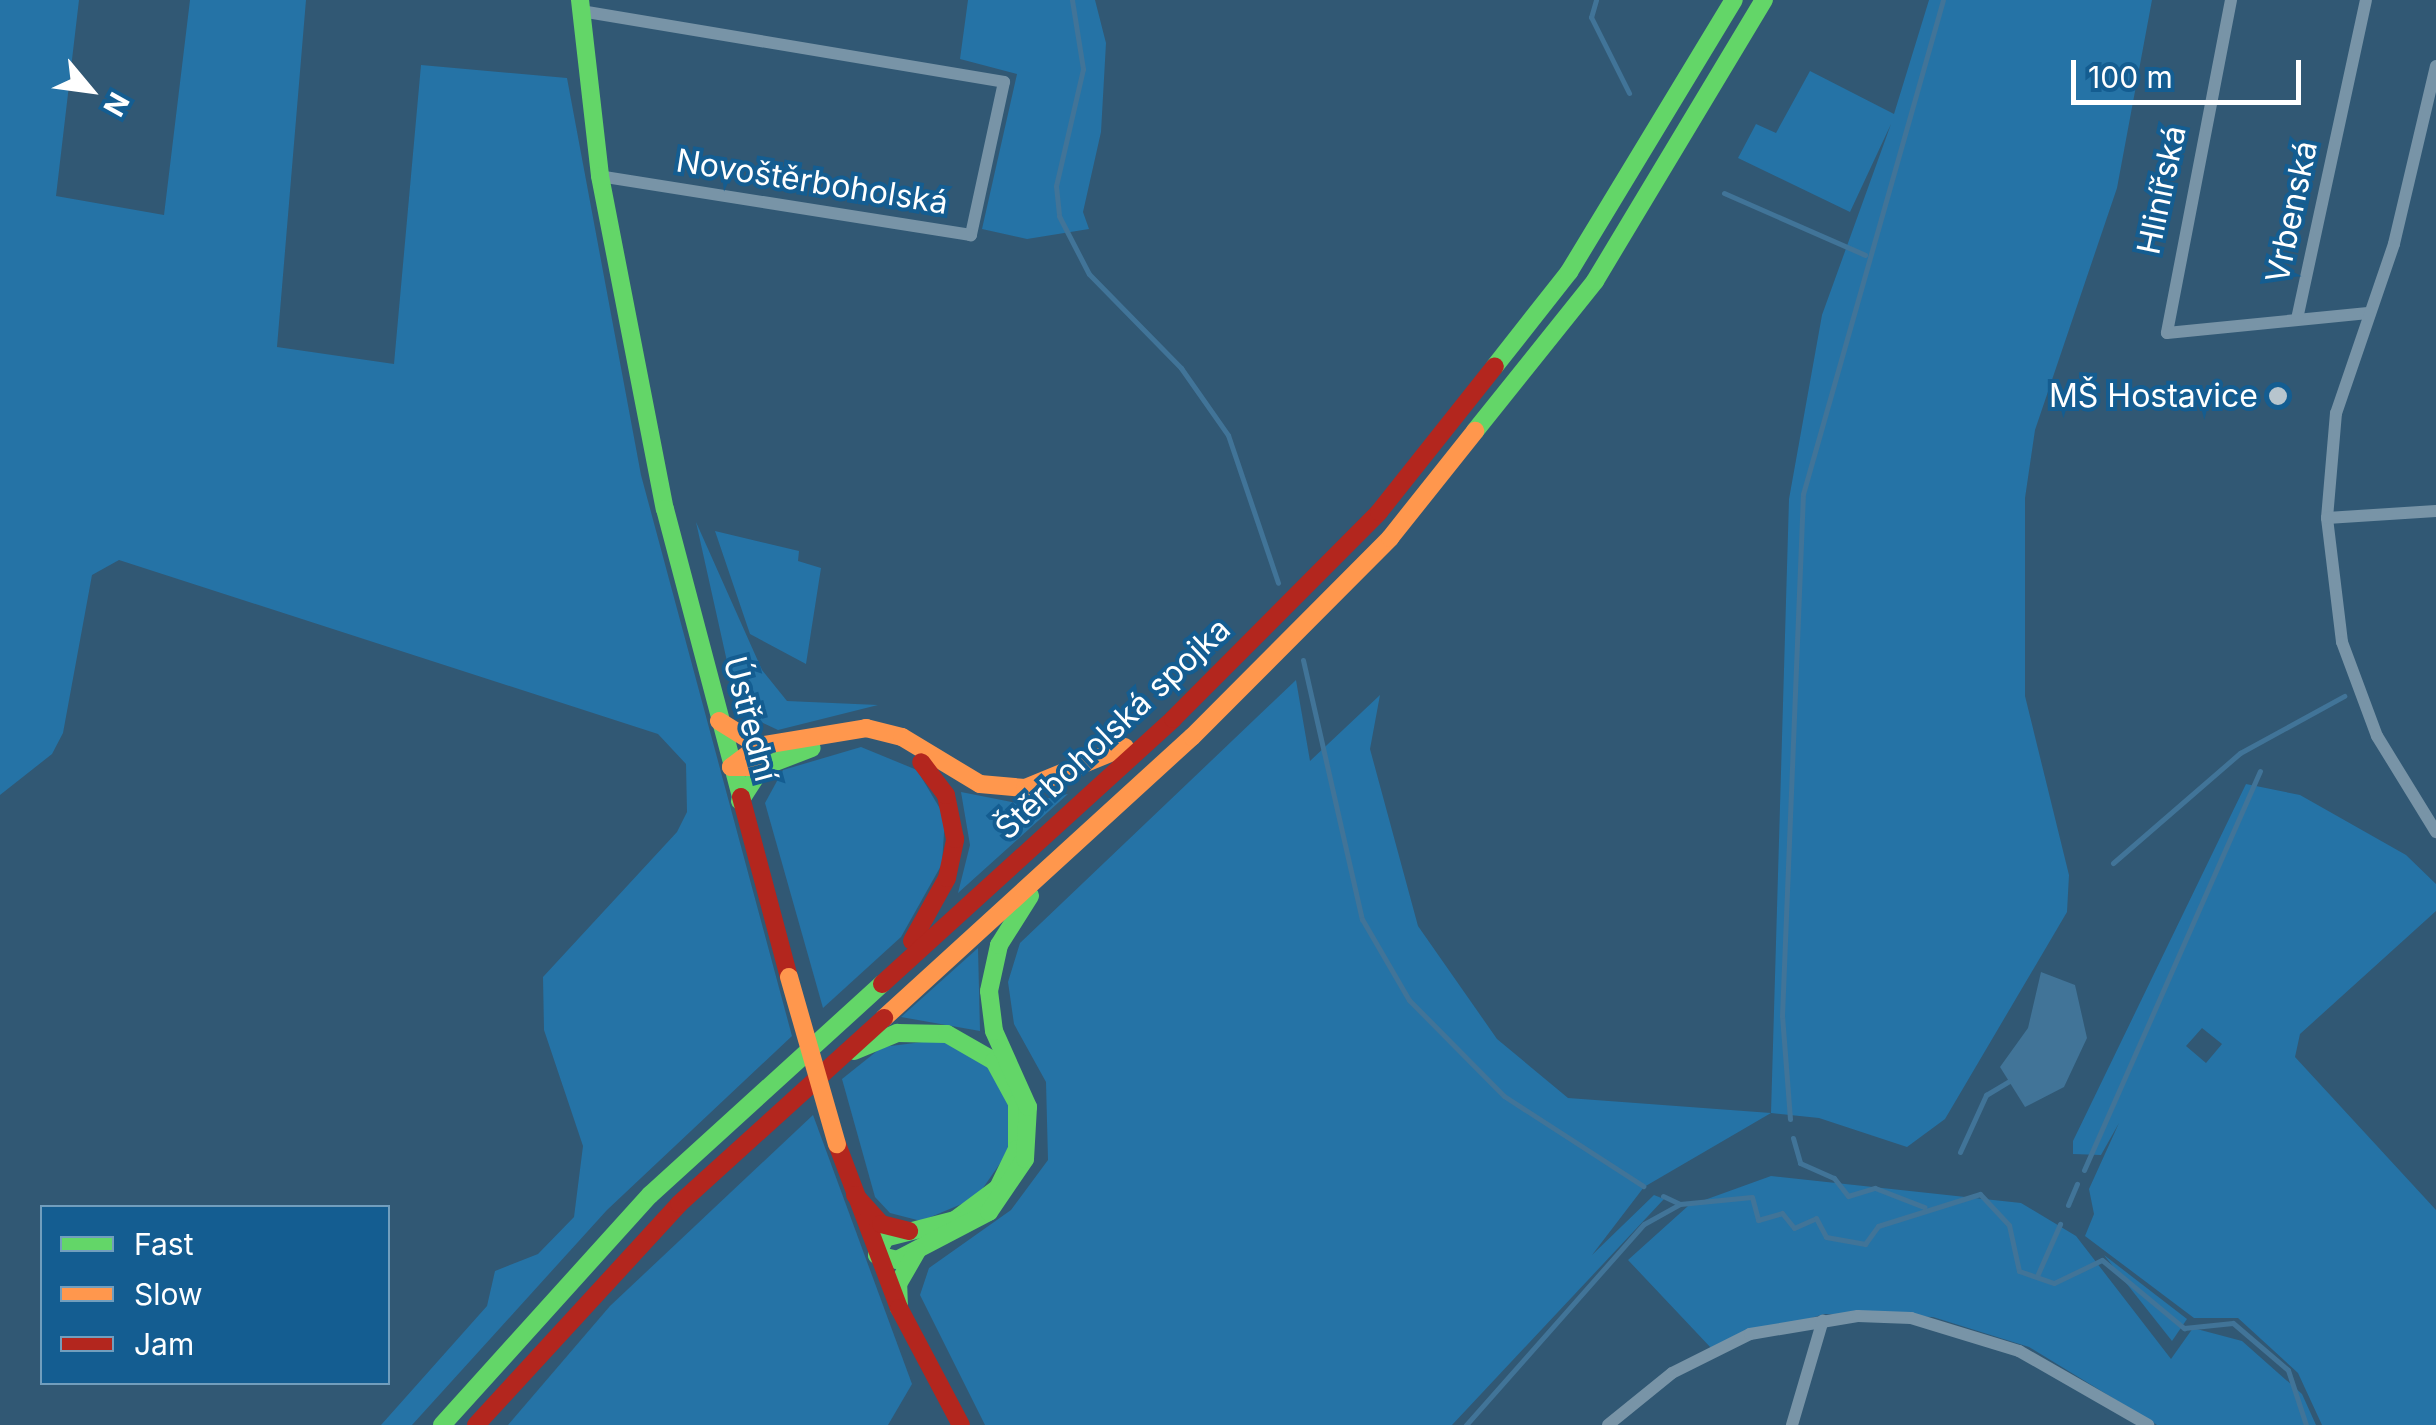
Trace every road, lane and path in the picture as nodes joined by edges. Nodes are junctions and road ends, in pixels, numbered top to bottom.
1 (1734, 0) edge
2 (1764, 0) edge
3 (2231, 0) edge
4 (2366, 0) edge
5 (580, 6) edge
6 (2436, 66) edge
7 (600, 176) junction
8 (2368, 313) junction
9 (2297, 319) junction
10 (2436, 511) edge
11 (2328, 518) junction
12 (1172, 718) junction
13 (719, 721) junction
14 (759, 746) junction
15 (731, 767) junction
16 (762, 767) junction
17 (740, 801) junction
18 (2436, 832) edge
19 (1068, 848) junction
20 (878, 984) junction
21 (797, 1092) junction
22 (856, 1195) junction
23 (908, 1231) junction
24 (918, 1251) junction
25 (877, 1255) junction
26 (899, 1308) junction
27 (1824, 1320) junction
28 (442, 1425) edge
29 (476, 1425) edge
30 (961, 1425) edge
31 (1608, 1425) edge
32 (1792, 1425) edge
33 (2148, 1425) edge

1 - 12 main road, Štěrboholská spojka
2 - 19 main road, Štěrboholská spojka
3 - 9 street, Hlinířská
4 - 9 street, Vrbenská
5 - 7 main road, Ústřední
5 - 7 street, Novoštěrboholská
6 - 8 street
7 - 13 main road, Ústřední
8 - 9 street
8 - 11 street
10 - 11 street
11 - 18 street
12 - 14 main road
12 - 20 main road, Štěrboholská spojka
13 - 14 main road
13 - 15 main road, Ústřední
14 - 15 main road
15 - 16 main road
15 - 17 main road, Ústřední
16 - 17 main road
16 - 20 main road
17 - 22 main road, Ústřední, bridge
19 - 21 main road, Štěrboholská spojka
19 - 24 main road
20 - 28 main road, Štěrboholská spojka
21 - 23 main road
21 - 29 main road, Štěrboholská spojka
22 - 23 main road
22 - 25 main road, Ústřední
23 - 25 main road
24 - 25 main road
24 - 26 main road
25 - 26 main road, Ústřední
26 - 30 main road, Ústřední
27 - 31 street
27 - 32 street
27 - 33 street

